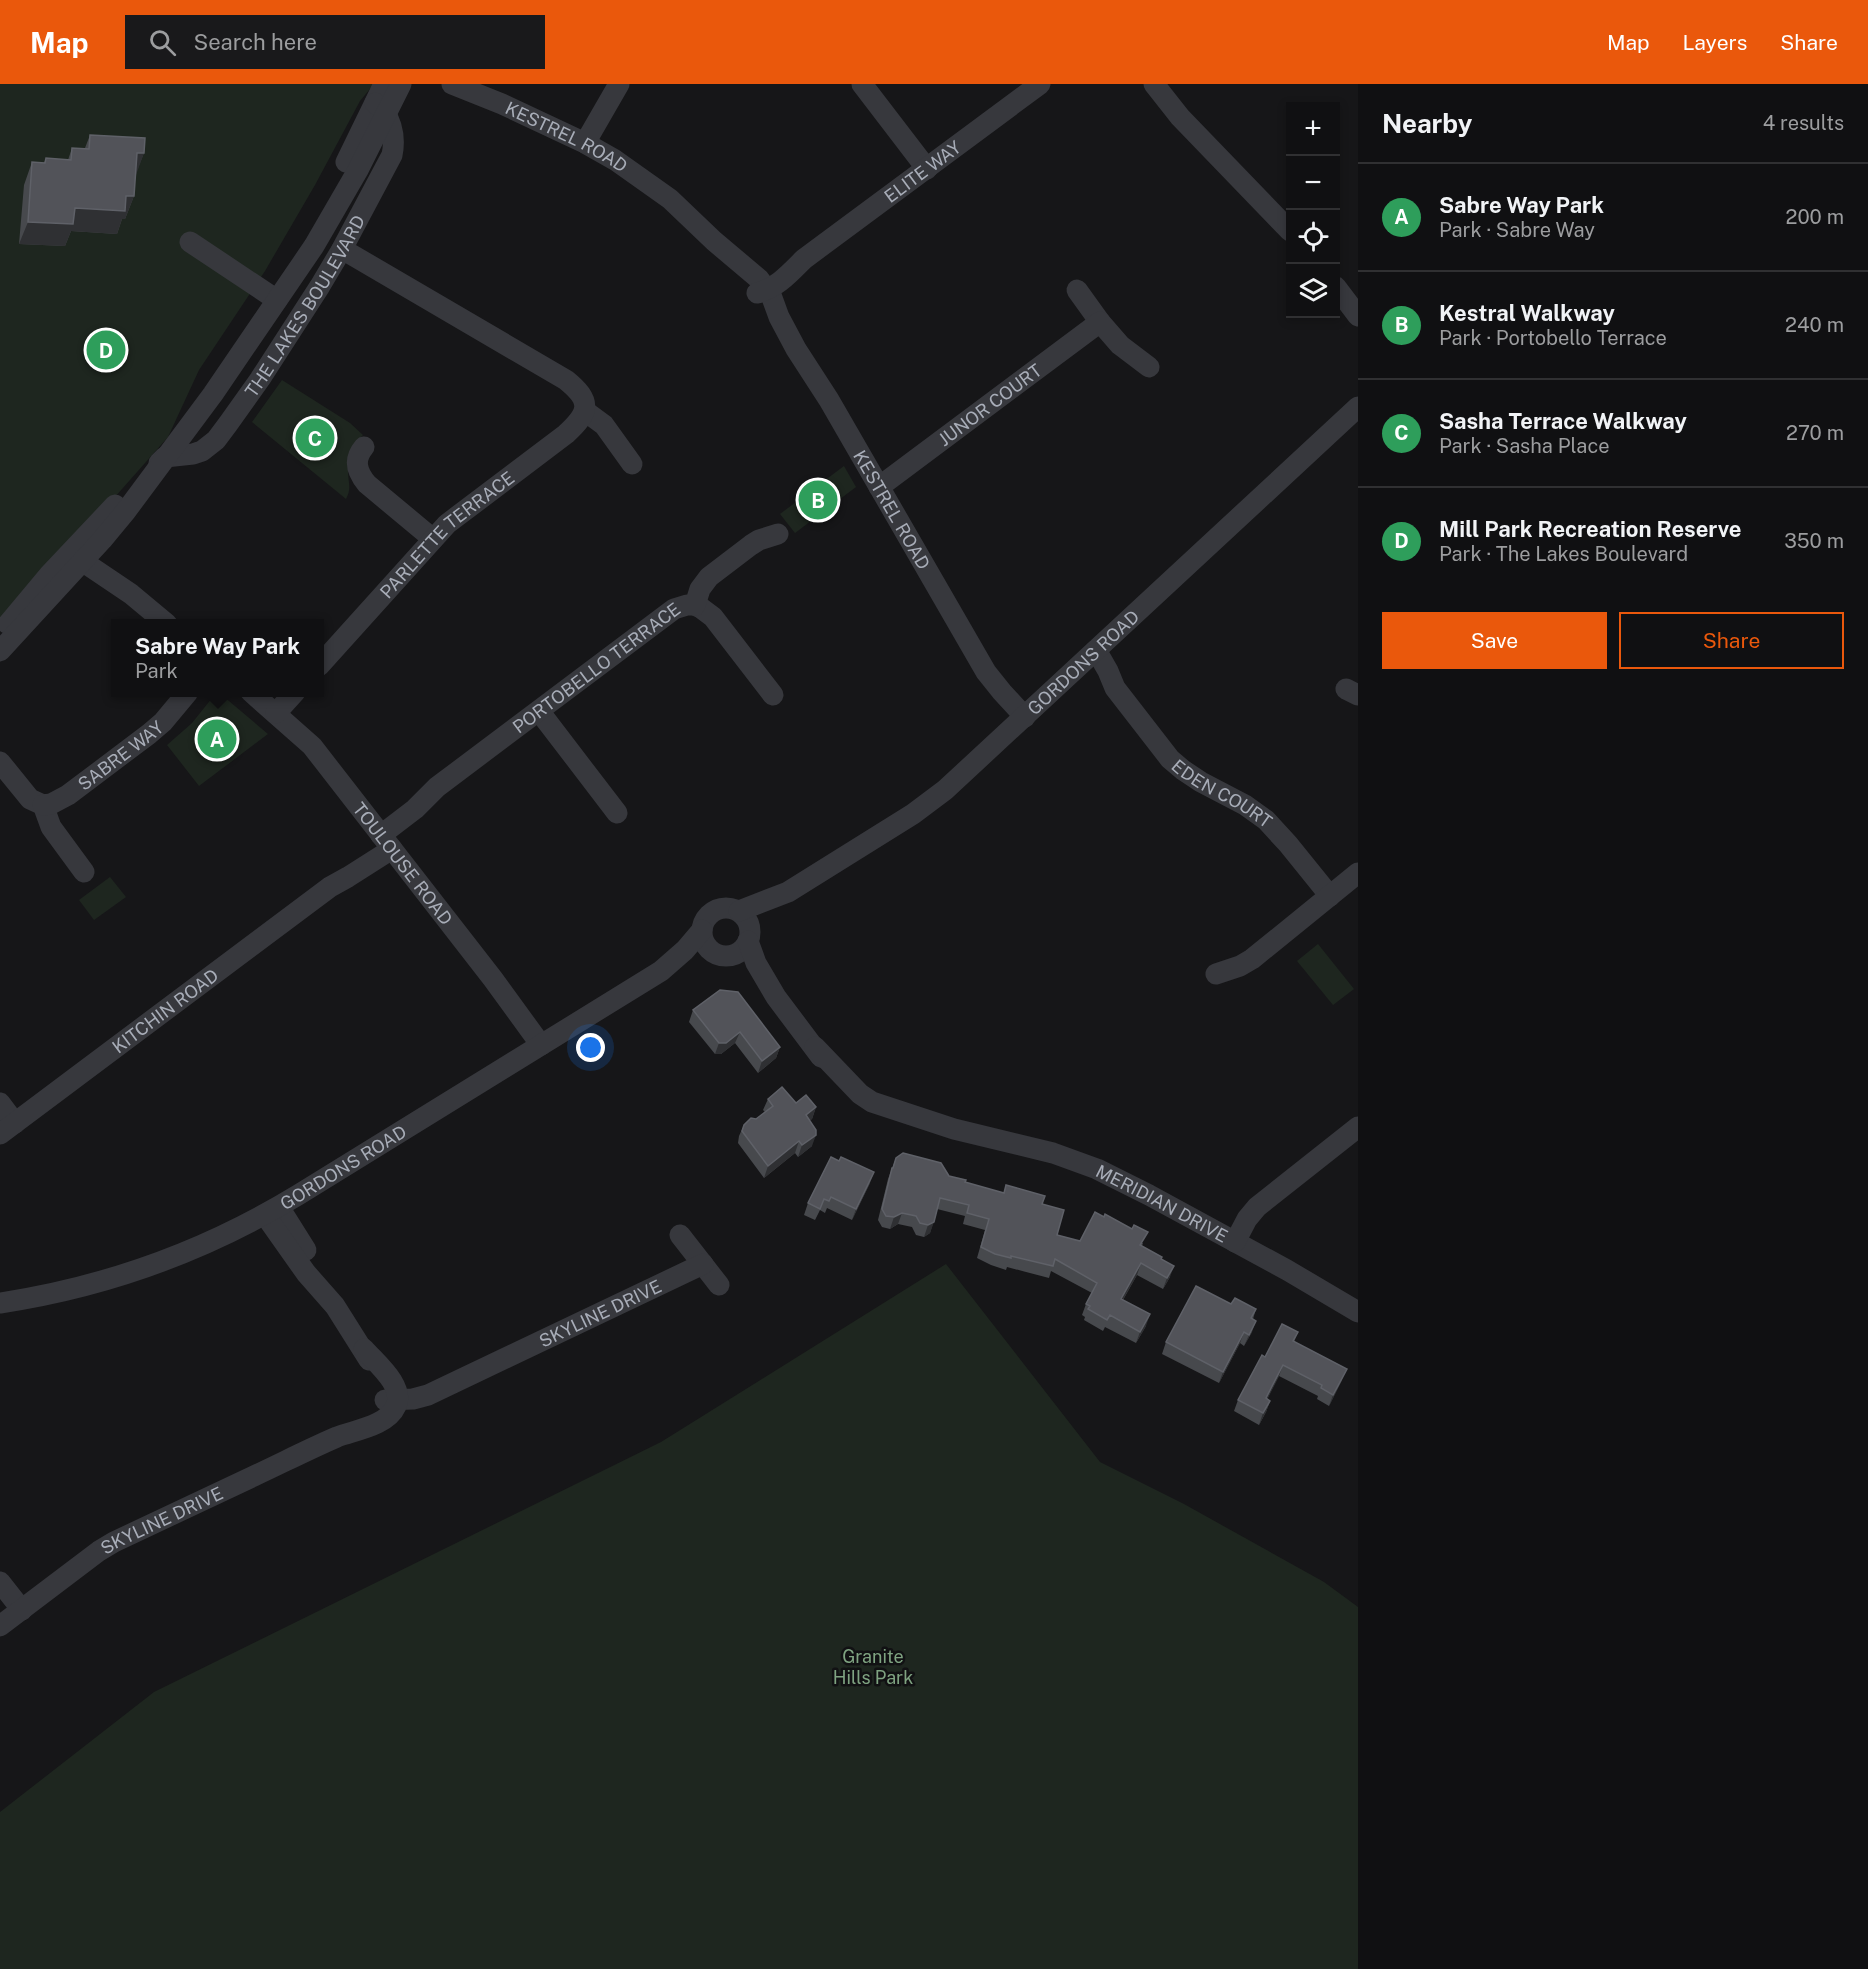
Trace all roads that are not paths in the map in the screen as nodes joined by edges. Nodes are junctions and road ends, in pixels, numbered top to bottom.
1 (401, 84) edge
2 (619, 84) edge
3 (862, 84) edge
4 (1040, 84) edge
5 (1154, 84) edge
6 (459, 86) edge
7 (382, 100) edge
8 (585, 143) junction
9 (927, 169) junction
10 (1286, 227) edge
11 (190, 242) dead end
12 (342, 249) junction
13 (763, 289) junction
14 (1077, 290) dead end
15 (1340, 293) edge
16 (280, 294) junction
17 (1358, 316) edge
18 (1100, 322) junction
19 (1149, 367) dead end
20 (1358, 407) edge
21 (585, 411) junction
22 (364, 447) dead end
23 (165, 457) junction
24 (632, 464) dead end
25 (879, 487) junction
26 (778, 534) dead end
27 (433, 539) junction
28 (83, 554) junction
29 (695, 606) junction
30 (161, 619) edge
31 (0, 634) edge
32 (0, 651) edge
33 (1090, 656) junction
34 (324, 660) edge
35 (773, 695) dead end
36 (185, 697) edge
37 (256, 697) edge
38 (291, 697) edge
39 (539, 711) junction
40 (276, 713) junction
41 (1021, 721) junction
42 (0, 762) edge
43 (43, 805) junction
44 (617, 813) dead end
45 (382, 837) junction
46 (84, 872) dead end
47 (1358, 873) edge
48 (1330, 896) junction
49 (746, 927) junction
50 (702, 930) junction
51 (721, 955) junction
52 (661, 971) junction
53 (1216, 974) dead end
54 (776, 997) junction
55 (542, 1045) junction
56 (0, 1104) edge
57 (1358, 1127) edge
58 (7, 1128) edge
59 (272, 1211) junction
60 (680, 1235) dead end
61 (1235, 1242) junction
62 (703, 1264) junction
63 (719, 1285) dead end
64 (0, 1303) edge
65 (1358, 1312) edge
66 (391, 1400) junction
67 (0, 1582) edge
68 (22, 1610) junction
69 (0, 1626) edge

1 - 7 street, THE LAKES BOULEVARD
2 - 8 street
3 - 9 street
4 - 9 street, ELITE WAY
5 - 10 street
6 - 8 street, KESTREL ROAD
7 - 12 street, THE LAKES BOULEVARD
7 - 16 street, THE LAKES BOULEVARD
8 - 13 street, KESTREL ROAD
9 - 13 street, ELITE WAY
11 - 16 street
12 - 21 street
12 - 23 street, THE LAKES BOULEVARD
13 - 25 street, KESTREL ROAD
14 - 18 street
15 - 17 street
16 - 23 street, THE LAKES BOULEVARD
18 - 19 street
18 - 25 street, JUNOR COURT
20 - 33 street, GORDONS ROAD
21 - 24 street
21 - 27 street, PARLETTE TERRACE
22 - 27 street
23 - 28 street, THE LAKES BOULEVARD
25 - 41 street, KESTREL ROAD
26 - 29 street, PORTOBELLO TERRACE
27 - 34 street, PARLETTE TERRACE
28 - 30 street
28 - 31 street, THE LAKES BOULEVARD
28 - 32 street, THE LAKES BOULEVARD
29 - 35 street
29 - 39 street, PORTOBELLO TERRACE
33 - 41 street, GORDONS ROAD
33 - 48 street, EDEN COURT
36 - 43 street, SABRE WAY
37 - 40 street, TOULOUSE ROAD
38 - 40 street
39 - 44 street
39 - 45 street, PORTOBELLO TERRACE
40 - 45 street, TOULOUSE ROAD
41 - 49 street, GORDONS ROAD
42 - 43 street
43 - 46 street
45 - 55 street, TOULOUSE ROAD
45 - 58 street, KITCHIN ROAD
47 - 48 street
48 - 53 street
49 - 50 street
49 - 51 street
49 - 54 street, MERIDIAN DRIVE
50 - 51 street
50 - 52 street, GORDONS ROAD
51 - 52 street, GORDONS ROAD
51 - 54 street, MERIDIAN DRIVE
52 - 55 street, GORDONS ROAD
54 - 61 street, MERIDIAN DRIVE
55 - 59 street, GORDONS ROAD
56 - 58 street
57 - 61 street
59 - 64 street, GORDONS ROAD
59 - 66 street
60 - 62 street
61 - 65 street, MERIDIAN DRIVE
62 - 63 street
62 - 66 street, SKYLINE DRIVE
66 - 68 street, SKYLINE DRIVE
67 - 68 street
68 - 69 street, SKYLINE DRIVE

